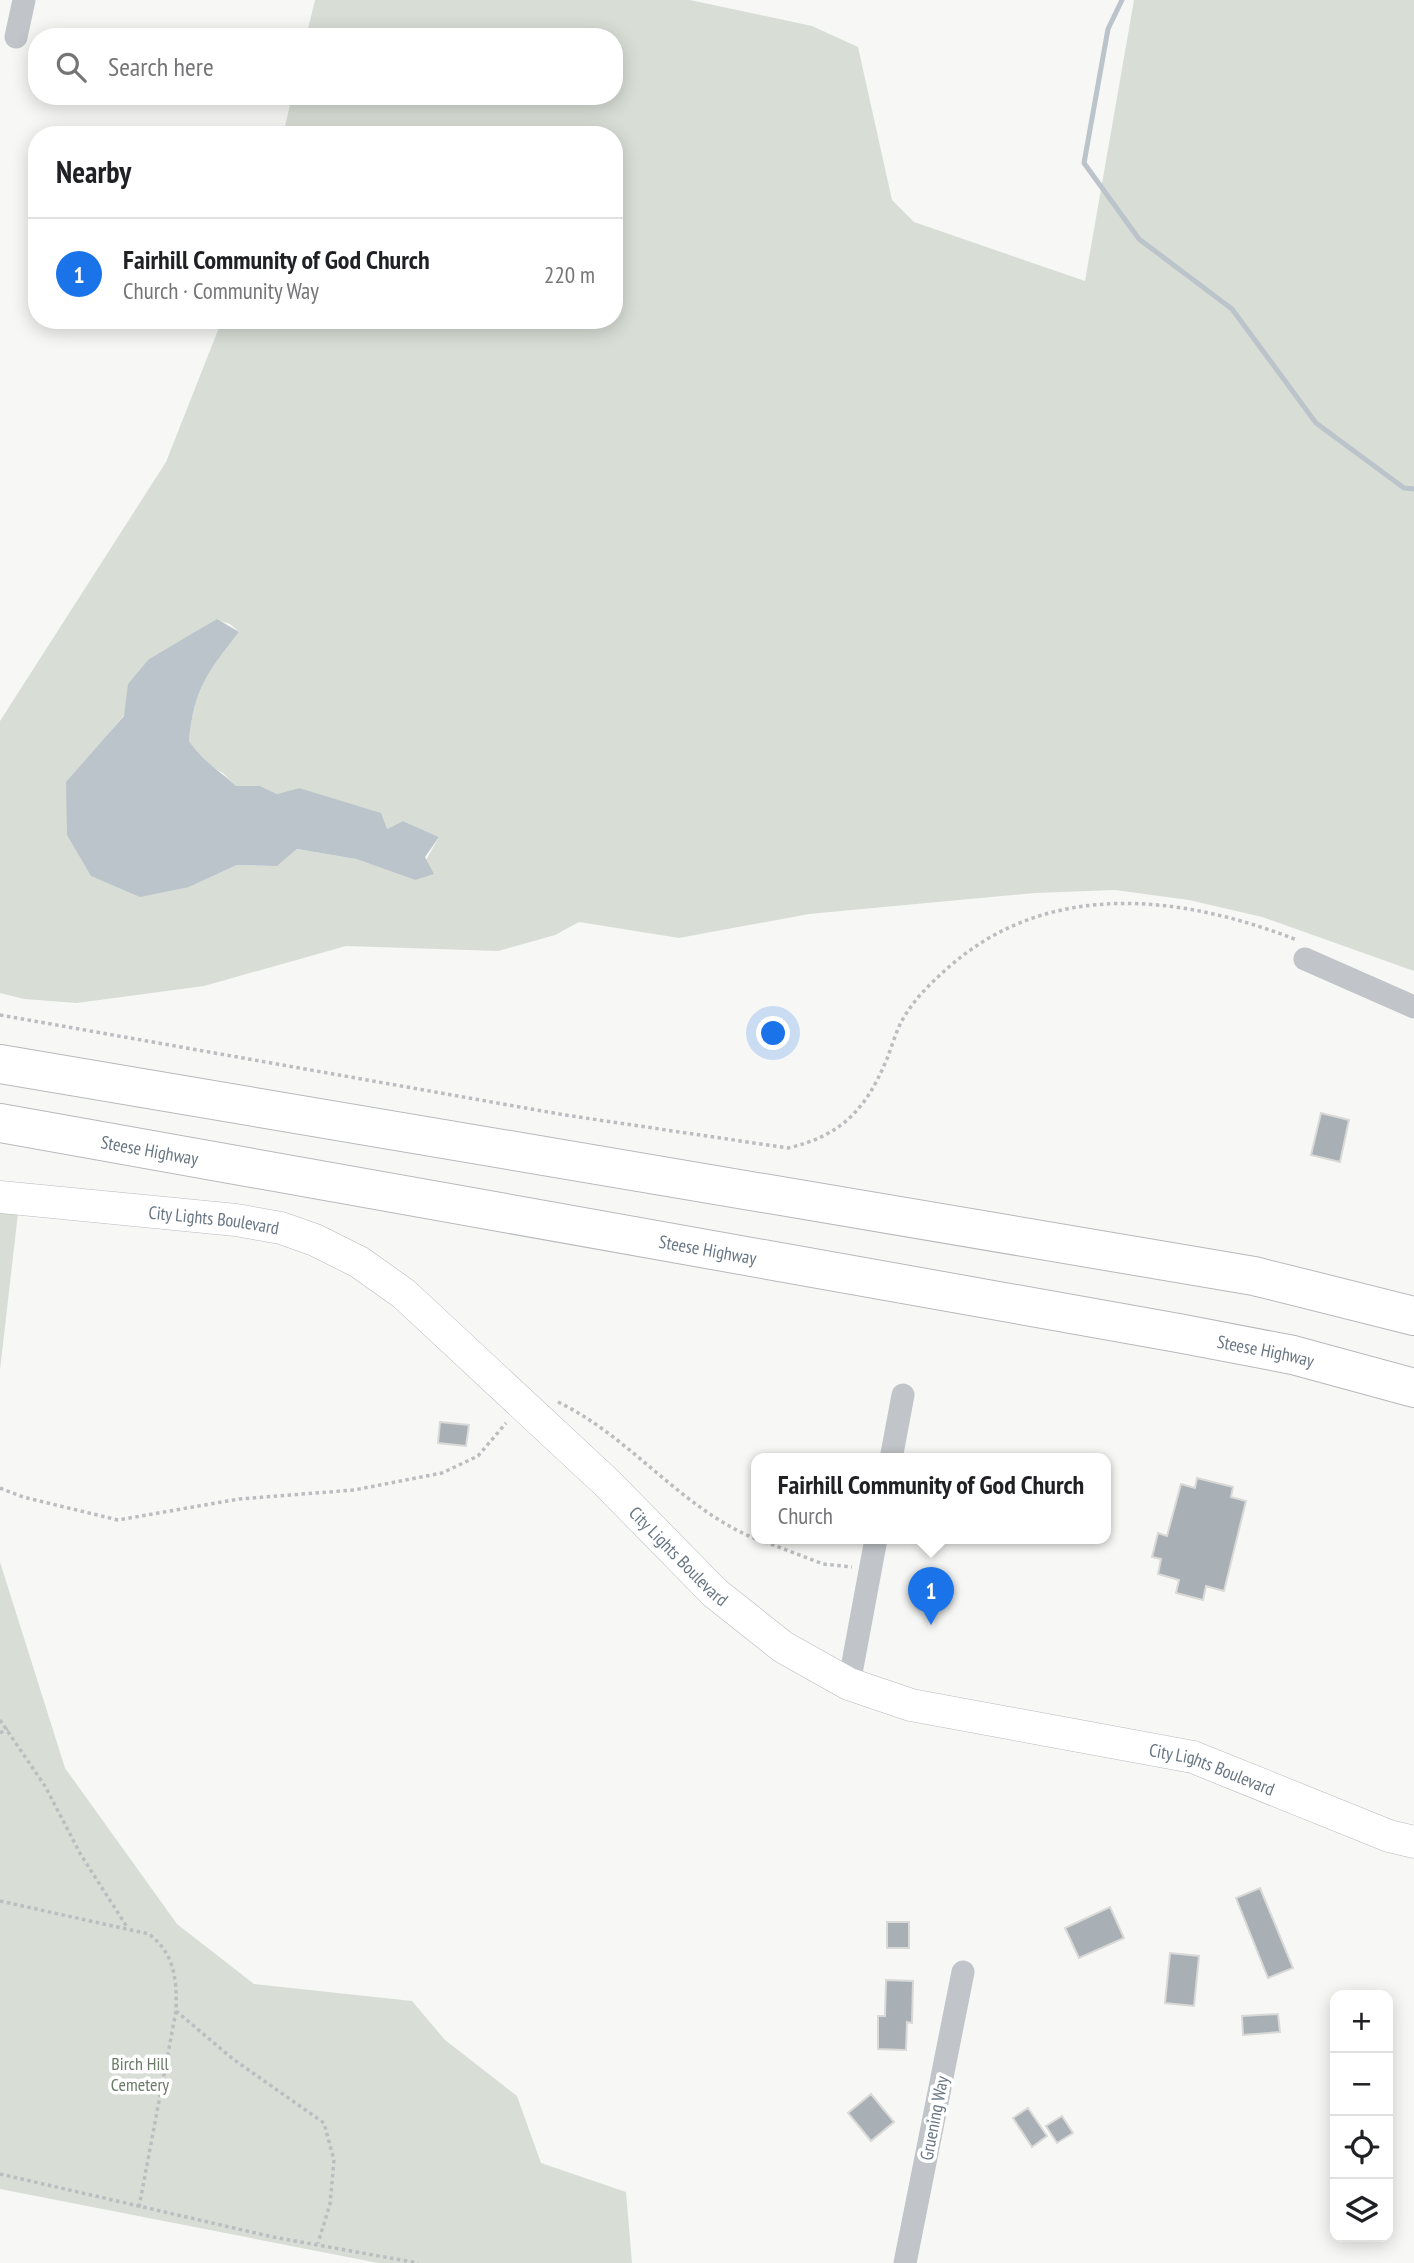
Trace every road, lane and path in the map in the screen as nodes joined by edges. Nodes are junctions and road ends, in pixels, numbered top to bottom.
1 (24, 0) edge
2 (16, 37) dead end
3 (1302, 950) joint
4 (1414, 1007) edge
5 (0, 1015) edge
6 (0, 1064) edge
7 (0, 1123) edge
8 (0, 1196) edge
9 (1414, 1316) edge
10 (1414, 1388) edge
11 (903, 1395) dead end
12 (520, 1399) junction
13 (892, 1453) edge
14 (0, 1488) edge
15 (751, 1537) edge
16 (770, 1544) edge
17 (875, 1544) edge
18 (870, 1569) junction
19 (849, 1684) junction
20 (0, 1720) edge
21 (8, 1728) junction
22 (0, 1733) edge
23 (1414, 1842) edge
24 (0, 1901) edge
25 (127, 1928) junction
26 (963, 1972) dead end
27 (176, 2011) junction
28 (0, 2174) edge
29 (139, 2207) junction
30 (318, 2244) junction
31 (418, 2263) edge
32 (905, 2263) edge

1 - 2 street
3 - 4 street
3 - 5 path
6 - 9 highway
7 - 10 highway, Steese Highway
8 - 12 street, City Lights Boulevard
11 - 13 street
12 - 14 path
12 - 15 path
12 - 19 street, City Lights Boulevard
16 - 18 path
17 - 18 street
18 - 19 street
19 - 23 street, City Lights Boulevard
20 - 21 path
21 - 22 path
21 - 25 path
24 - 25 path
25 - 27 path
26 - 32 street, Gruening Way
27 - 29 path
27 - 30 path
28 - 29 path
29 - 30 path
30 - 31 path

